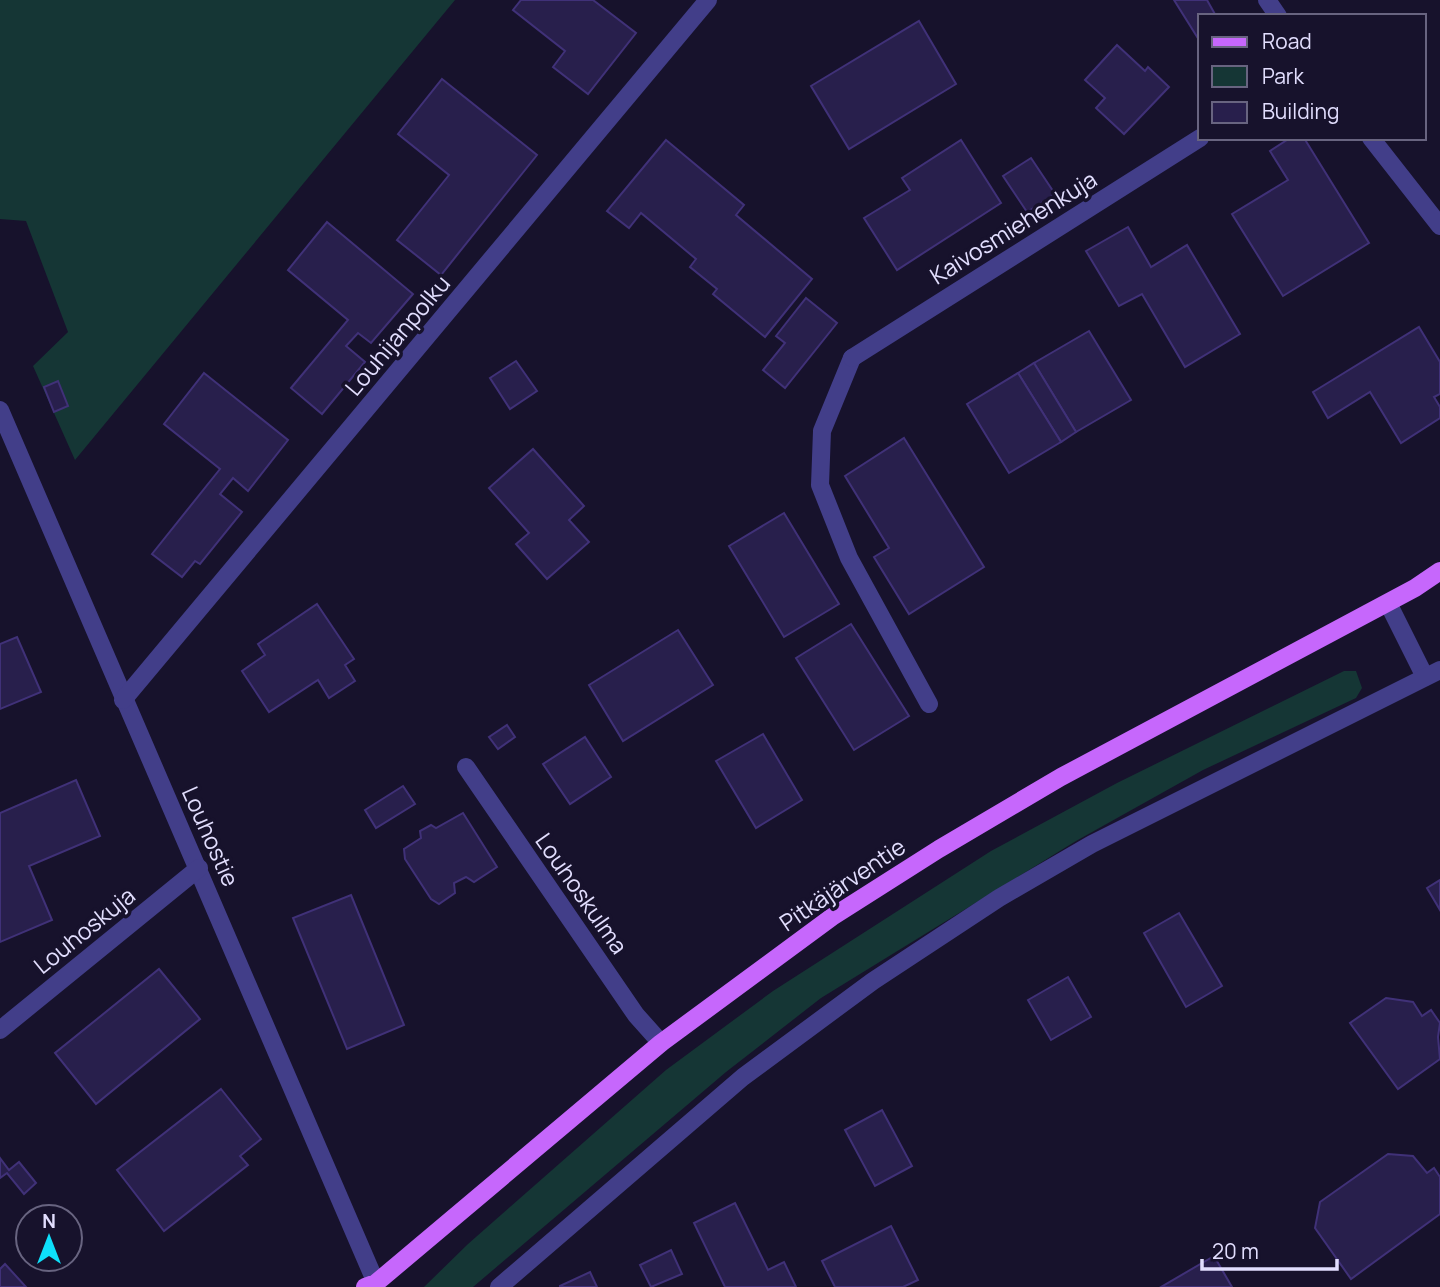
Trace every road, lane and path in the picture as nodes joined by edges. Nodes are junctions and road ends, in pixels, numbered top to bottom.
1 (708, 0) edge
2 (1198, 139) edge
3 (1373, 140) edge
4 (1440, 226) edge
5 (0, 410) edge
6 (1440, 571) edge
7 (1440, 584) edge
8 (1415, 589) junction
9 (1388, 603) junction
10 (1432, 673) edge
11 (123, 700) junction
12 (929, 704) dead end
13 (466, 767) dead end
14 (199, 868) junction
15 (0, 1030) edge
16 (661, 1043) junction
17 (372, 1286) edge
18 (499, 1287) edge

1 - 11 street, Louhijanpolku
2 - 12 street, Kaivosmiehenkuja
3 - 4 street
5 - 11 street, Louhostie
6 - 8 main road, Pitkäjärventie
7 - 8 main road, Pitkäjärventie
8 - 9 main road, Pitkäjärventie
9 - 10 street
9 - 16 main road, Pitkäjärventie
10 - 18 street
11 - 14 street, Louhostie
13 - 16 street, Louhoskulma
14 - 15 street, Louhoskuja
14 - 17 street, Louhostie
16 - 17 main road, Pitkäjärventie

